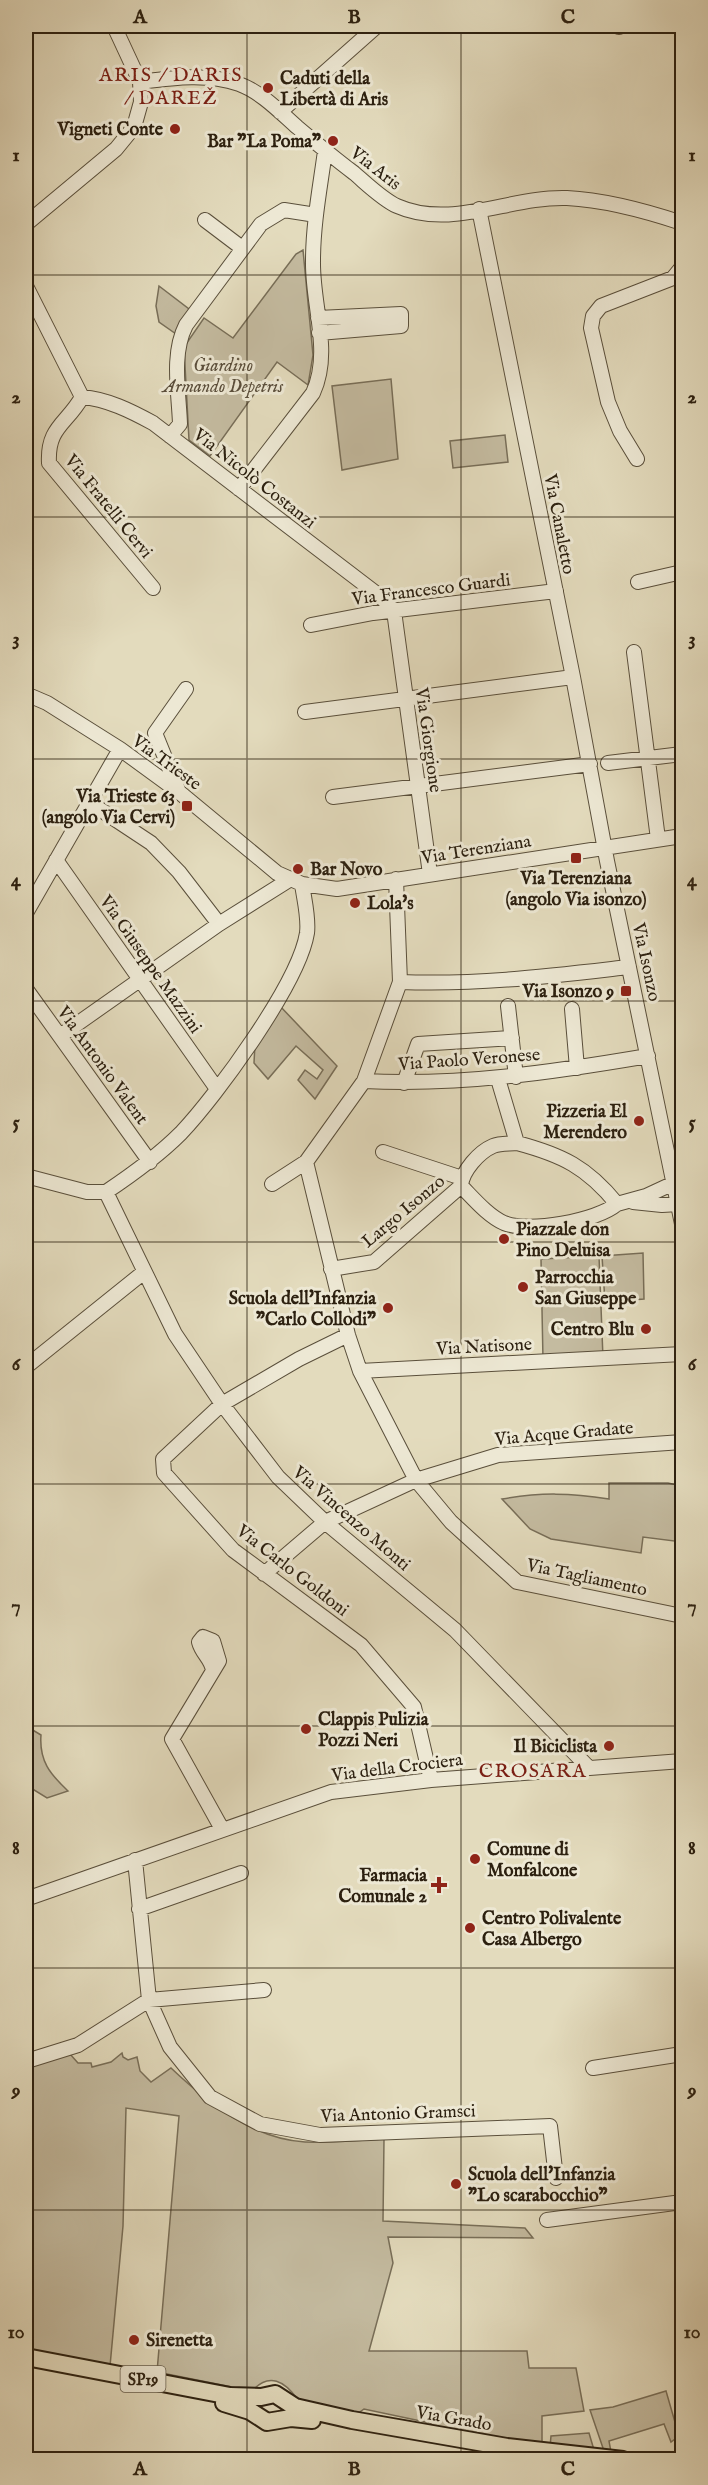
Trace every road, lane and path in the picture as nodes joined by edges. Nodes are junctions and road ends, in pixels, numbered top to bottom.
1 (114, 26) edge
2 (376, 26) edge
3 (140, 82) junction
4 (280, 112) junction
5 (325, 151) junction
6 (479, 209) junction
7 (316, 216) junction
8 (205, 220) dead end
9 (682, 223) edge
10 (26, 224) edge
11 (242, 248) junction
12 (682, 267) edge
13 (26, 286) edge
14 (318, 326) junction
15 (82, 397) junction
16 (170, 436) junction
17 (637, 459) dead end
18 (239, 489) junction
19 (682, 572) edge
20 (638, 582) dead end
21 (153, 588) dead end
22 (556, 591) junction
23 (394, 610) junction
24 (311, 625) dead end
25 (634, 652) dead end
26 (573, 677) junction
27 (186, 688) dead end
28 (26, 694) edge
29 (406, 698) junction
30 (305, 712) dead end
31 (120, 749) junction
32 (682, 754) edge
33 (649, 758) junction
34 (608, 763) dead end
35 (590, 764) junction
36 (418, 785) junction
37 (179, 792) junction
38 (333, 797) dead end
39 (89, 802) junction
40 (682, 836) edge
41 (658, 840) junction
42 (606, 847) junction
43 (56, 860) junction
44 (430, 874) junction
45 (289, 879) junction
46 (396, 879) junction
47 (26, 913) edge
48 (219, 924) junction
49 (629, 967) junction
50 (140, 980) junction
51 (400, 982) junction
52 (26, 989) edge
53 (508, 1006) dead end
54 (572, 1010) dead end
55 (60, 1036) junction
56 (512, 1038) junction
57 (648, 1056) junction
58 (577, 1068) junction
59 (516, 1077) junction
60 (498, 1078) junction
61 (364, 1082) junction
62 (404, 1083) junction
63 (217, 1089) junction
64 (517, 1143) junction
65 (383, 1152) dead end
66 (150, 1162) junction
67 (306, 1162) junction
68 (26, 1176) edge
69 (462, 1182) junction
70 (674, 1183) junction
71 (272, 1184) dead end
72 (106, 1192) junction
73 (631, 1201) junction
74 (617, 1204) junction
75 (678, 1204) junction
76 (682, 1224) edge
77 (331, 1269) junction
78 (144, 1272) junction
79 (348, 1335) junction
80 (682, 1354) edge
81 (27, 1366) edge
82 (360, 1371) junction
83 (222, 1404) junction
84 (682, 1442) edge
85 (416, 1480) junction
86 (325, 1522) junction
87 (264, 1574) junction
88 (682, 1616) edge
89 (213, 1671) dead end
90 (682, 1761) edge
91 (589, 1768) junction
92 (431, 1780) junction
93 (222, 1829) junction
94 (135, 1860) junction
95 (241, 1873) dead end
96 (26, 1899) edge
97 (139, 1909) junction
98 (264, 1990) dead end
99 (148, 2000) junction
100 (682, 2054) edge
101 (26, 2058) edge
102 (592, 2068) dead end
103 (556, 2178) dead end
104 (682, 2202) edge
105 (547, 2220) dead end
106 (26, 2357) edge
107 (26, 2367) edge
108 (261, 2397) junction
109 (283, 2398) junction
110 (258, 2415) junction
111 (281, 2419) junction
112 (528, 2460) edge
113 (623, 2460) edge

1 - 3 street
2 - 4 street
3 - 4 street, Via Aris
3 - 10 street
4 - 5 street, Via Aris
5 - 6 street, Via Aris
5 - 7 street
6 - 9 street, Via Aris
6 - 22 street, Via Canaletto
7 - 11 street
7 - 14 street
8 - 11 street
11 - 16 street
12 - 17 street
13 - 15 street
14 - 14 street
14 - 18 street
15 - 16 street, Via Nicolò Costanzi
15 - 21 street, Via Fratelli Cervi
16 - 18 street, Via Nicolò Costanzi
18 - 23 street, Via Nicolò Costanzi
19 - 20 street
22 - 23 street, Via Francesco Guardi
22 - 26 street, Via Canaletto
23 - 24 street, Via Francesco Guardi
23 - 29 street, Via Giorgione
25 - 33 street
26 - 29 street
26 - 35 street, Via Canaletto
27 - 37 street
28 - 31 street, Via Trieste
29 - 30 street
29 - 36 street, Via Giorgione
31 - 37 street, Via Trieste
31 - 39 street
32 - 33 street
33 - 34 street
33 - 41 street
35 - 36 street
35 - 42 street, Via Canaletto
36 - 38 street
36 - 44 street, Via Giorgione
37 - 45 street, Via Trieste
39 - 43 street
39 - 48 street
40 - 41 street, Via Terenziana
41 - 42 street, Via Terenziana
42 - 44 street, Via Terenziana
42 - 49 street, Via Isonzo
43 - 47 street
43 - 50 street, Via Giuseppe Mazzini
44 - 46 street, Via Terenziana
45 - 46 street, Via Terenziana
45 - 48 street
45 - 63 street
46 - 51 street
48 - 50 street
49 - 51 street
49 - 57 street, Via Isonzo
50 - 55 street
50 - 63 street, Via Giuseppe Mazzini
51 - 61 street
52 - 55 street, Via Antonio Valent
53 - 56 street
54 - 58 street
55 - 66 street, Via Antonio Valent
56 - 59 street
56 - 62 street
57 - 58 street, Via Paolo Veronese
57 - 70 street, Via Isonzo
58 - 59 street, Via Paolo Veronese
59 - 60 street, Via Paolo Veronese
60 - 62 street, Via Paolo Veronese
60 - 64 street
61 - 62 street, Via Paolo Veronese
61 - 67 street
63 - 66 street
64 - 69 street, Largo Isonzo
64 - 74 street, Largo Isonzo
65 - 69 street, Largo Isonzo
66 - 72 street
67 - 71 street
67 - 77 street, Via Tagliamento
68 - 72 street
69 - 74 street, Largo Isonzo
69 - 77 street, Largo Isonzo
70 - 73 street, Largo Isonzo
70 - 75 street, Via Isonzo
72 - 78 street, Via Vincenzo Monti
73 - 74 street, Largo Isonzo
73 - 75 street, Largo Isonzo
75 - 76 street, Via Isonzo
77 - 79 street, Via Tagliamento
78 - 81 street
78 - 83 street, Via Vincenzo Monti
79 - 82 street, Via Tagliamento
79 - 83 street
80 - 82 street, Via Natisone
82 - 85 street, Via Tagliamento
83 - 86 street, Via Vincenzo Monti
83 - 87 street, Via Carlo Goldoni
84 - 85 street, Via Acque Gradate
85 - 86 street, Via Acque Gradate
85 - 88 street, Via Tagliamento
86 - 87 street, Via Acque Gradate
86 - 91 street, Via Vincenzo Monti
87 - 92 street, Via Carlo Goldoni
89 - 93 street
90 - 91 street, Via della Crociera
91 - 92 street, Via della Crociera
92 - 93 street, Via della Crociera
93 - 94 street, Via della Crociera
94 - 96 street, Via della Crociera
94 - 97 street, Via Antonio Gramsci
95 - 97 street
97 - 99 street, Via Antonio Gramsci
98 - 99 street
99 - 101 street
99 - 103 street, Via Antonio Gramsci
100 - 102 street
104 - 105 street
106 - 108 main road, Via Grado / SP19
107 - 110 main road, Via Grado / SP19
108 - 109 main road, Via Grado / SP19
108 - 110 main road
109 - 111 main road
109 - 113 main road, Via Grado / SP19
110 - 111 main road, Via Grado / SP19
111 - 112 main road, Via Grado / SP19

